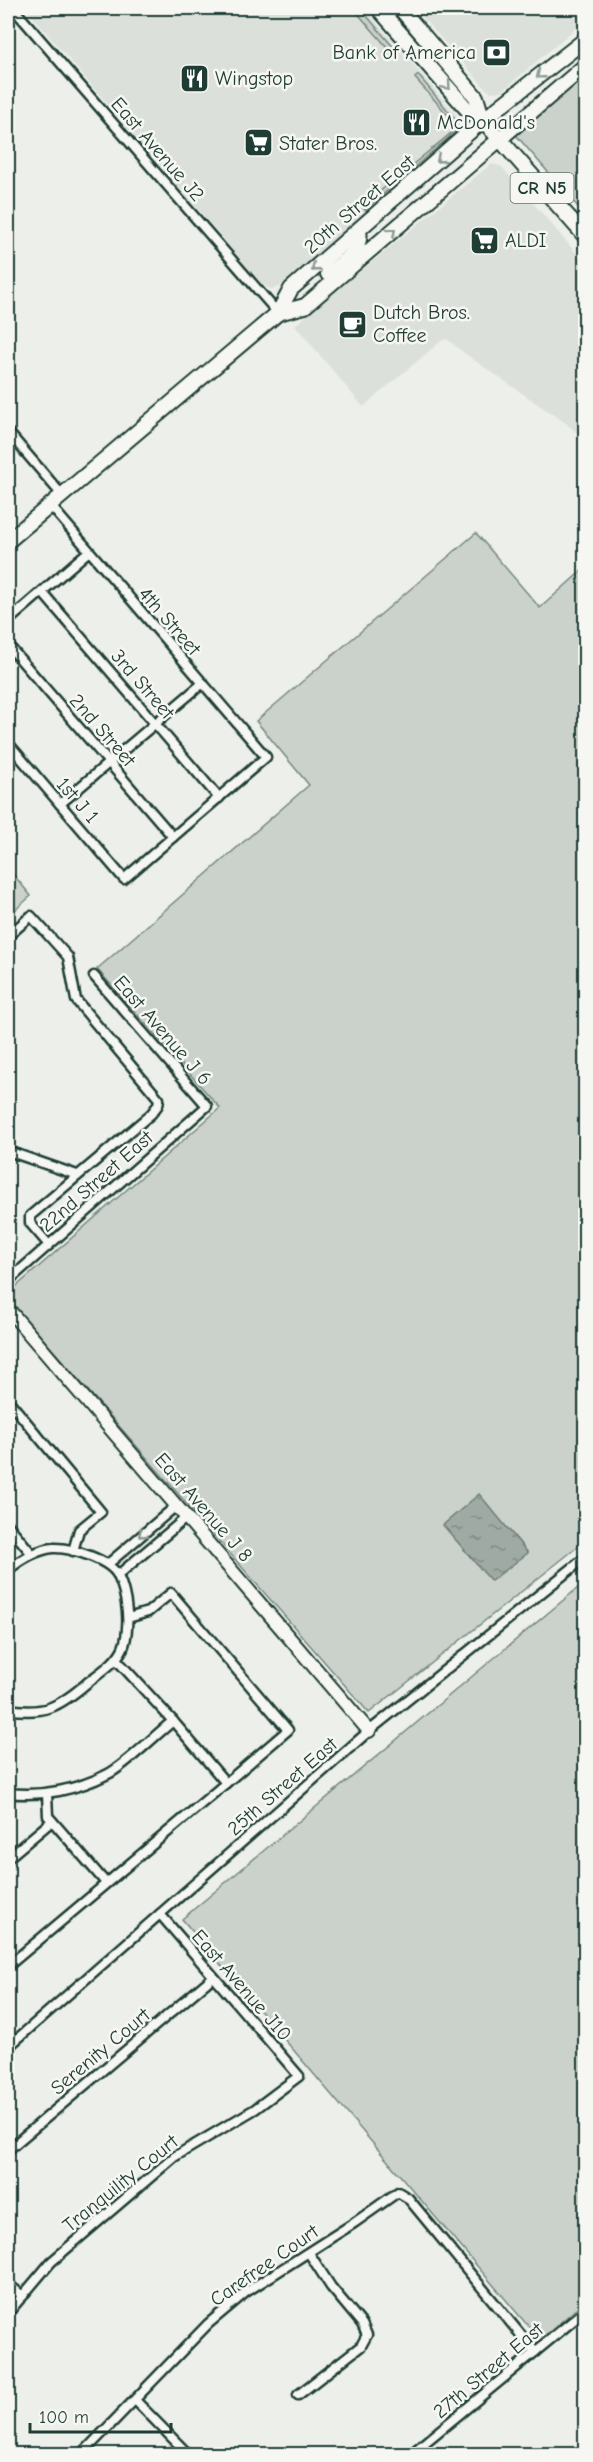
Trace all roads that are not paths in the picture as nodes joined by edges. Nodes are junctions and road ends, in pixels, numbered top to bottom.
1 (14, 8) edge
2 (378, 8) edge
3 (392, 8) edge
4 (400, 8) edge
5 (418, 27) junction
6 (585, 39) edge
7 (585, 65) edge
8 (483, 120) junction
9 (499, 138) junction
10 (359, 230) junction
11 (585, 237) edge
12 (322, 291) junction
13 (278, 313) junction
14 (8, 432) edge
15 (62, 495) junction
16 (50, 505) junction
17 (8, 541) edge
18 (89, 551) junction
19 (42, 591) junction
20 (8, 621) edge
21 (8, 645) edge
22 (202, 683) junction
23 (156, 724) junction
24 (8, 743) edge
25 (109, 762) junction
26 (219, 798) junction
27 (60, 804) junction
28 (173, 837) junction
29 (8, 936) edge
30 (94, 976) dead end
31 (207, 1106) joint
32 (8, 1151) edge
33 (77, 1175) junction
34 (49, 1245) junction
35 (8, 1281) edge
36 (8, 1309) edge
37 (8, 1400) edge
38 (177, 1505) junction
39 (187, 1517) junction
40 (8, 1524) edge
41 (73, 1551) junction
42 (32, 1554) junction
43 (585, 1557) edge
44 (108, 1564) junction
45 (8, 1570) edge
46 (118, 1575) junction
47 (128, 1618) junction
48 (116, 1659) junction
49 (8, 1709) edge
50 (173, 1721) junction
51 (369, 1731) junction
52 (226, 1783) junction
53 (8, 1792) edge
54 (47, 1794) junction
55 (52, 1821) junction
56 (8, 1858) edge
57 (106, 1883) junction
58 (160, 1914) junction
59 (8, 1966) edge
60 (213, 1977) junction
61 (8, 2047) edge
62 (299, 2076) joint
63 (8, 2150) edge
64 (309, 2253) junction
65 (8, 2284) edge
66 (23, 2296) junction
67 (585, 2310) edge
68 (8, 2313) edge
69 (535, 2352) junction
70 (298, 2396) dead end
71 (136, 2401) junction
72 (585, 2451) edge
73 (82, 2454) edge
74 (188, 2454) edge
75 (411, 2454) edge
76 (581, 2454) edge

1 - 13 street, East Avenue J2
2 -> 8 main road, CR N5
3 - 5 main road
4 - 5 main road, CR N5
5 - 8 main road, CR N5
6 -> 8 main road, 20th Street East
7 - 9 main road, 20th Street East
8 - 9 main road, CR N5
8 -> 10 main road, 20th Street East
9 - 11 main road, CR N5
12 -> 9 main road, 20th Street East
10 - 12 main road
10 -> 13 main road, 20th Street East
12 - 13 main road, 20th Street East
13 - 15 main road, 20th Street East
14 - 15 street
15 - 16 main road, 20th Street East
16 - 17 main road, 20th Street East
16 - 18 street, 4th Street
18 - 19 street
18 - 22 street, 4th Street
19 - 20 street
19 - 23 street, 3rd Street
21 - 25 street, 2nd Street
22 - 23 street
22 - 26 street, 4th Street
23 - 25 street
23 - 26 street, 3rd Street
24 - 27 street, 1st J 1
25 - 27 street
25 - 28 street, 2nd Street
26 - 28 street
27 - 28 street, 1st J 1
29 - 33 street
30 - 31 street, East Avenue J 6
31 - 34 street, 22nd Street East
32 - 33 street
33 - 34 street
34 - 35 street, 22nd Street East
36 - 38 street, East Avenue J 8
37 - 41 street
38 - 39 street, East Avenue J 8
38 -> 44 street
39 - 46 street
39 - 51 street, East Avenue J 8
40 - 42 street
41 - 42 street
41 - 44 street
42 - 45 street
43 - 51 street, 25th Street East
44 - 46 street
46 - 47 street
47 - 48 street
47 - 52 street
48 - 49 street
48 - 50 street
50 - 52 street
50 - 54 street
51 - 58 street, 25th Street East
52 - 57 street
53 - 54 street
54 - 55 street
55 - 56 street
55 - 57 street
57 - 59 street
58 - 60 street, East Avenue J10
58 - 61 street, 25th Street East
60 - 62 street, East Avenue J10
60 - 63 street, Serenity Court
62 - 66 street, Tranquility Court
64 - 69 street, Carefree Court
64 - 70 street
64 - 71 street, Carefree Court
65 - 66 street
66 - 68 street, Tranquility Court
67 - 69 street, 27th Street East
69 - 75 street, 27th Street East
71 - 73 street, Carefree Court
71 - 74 street
72 - 76 street

